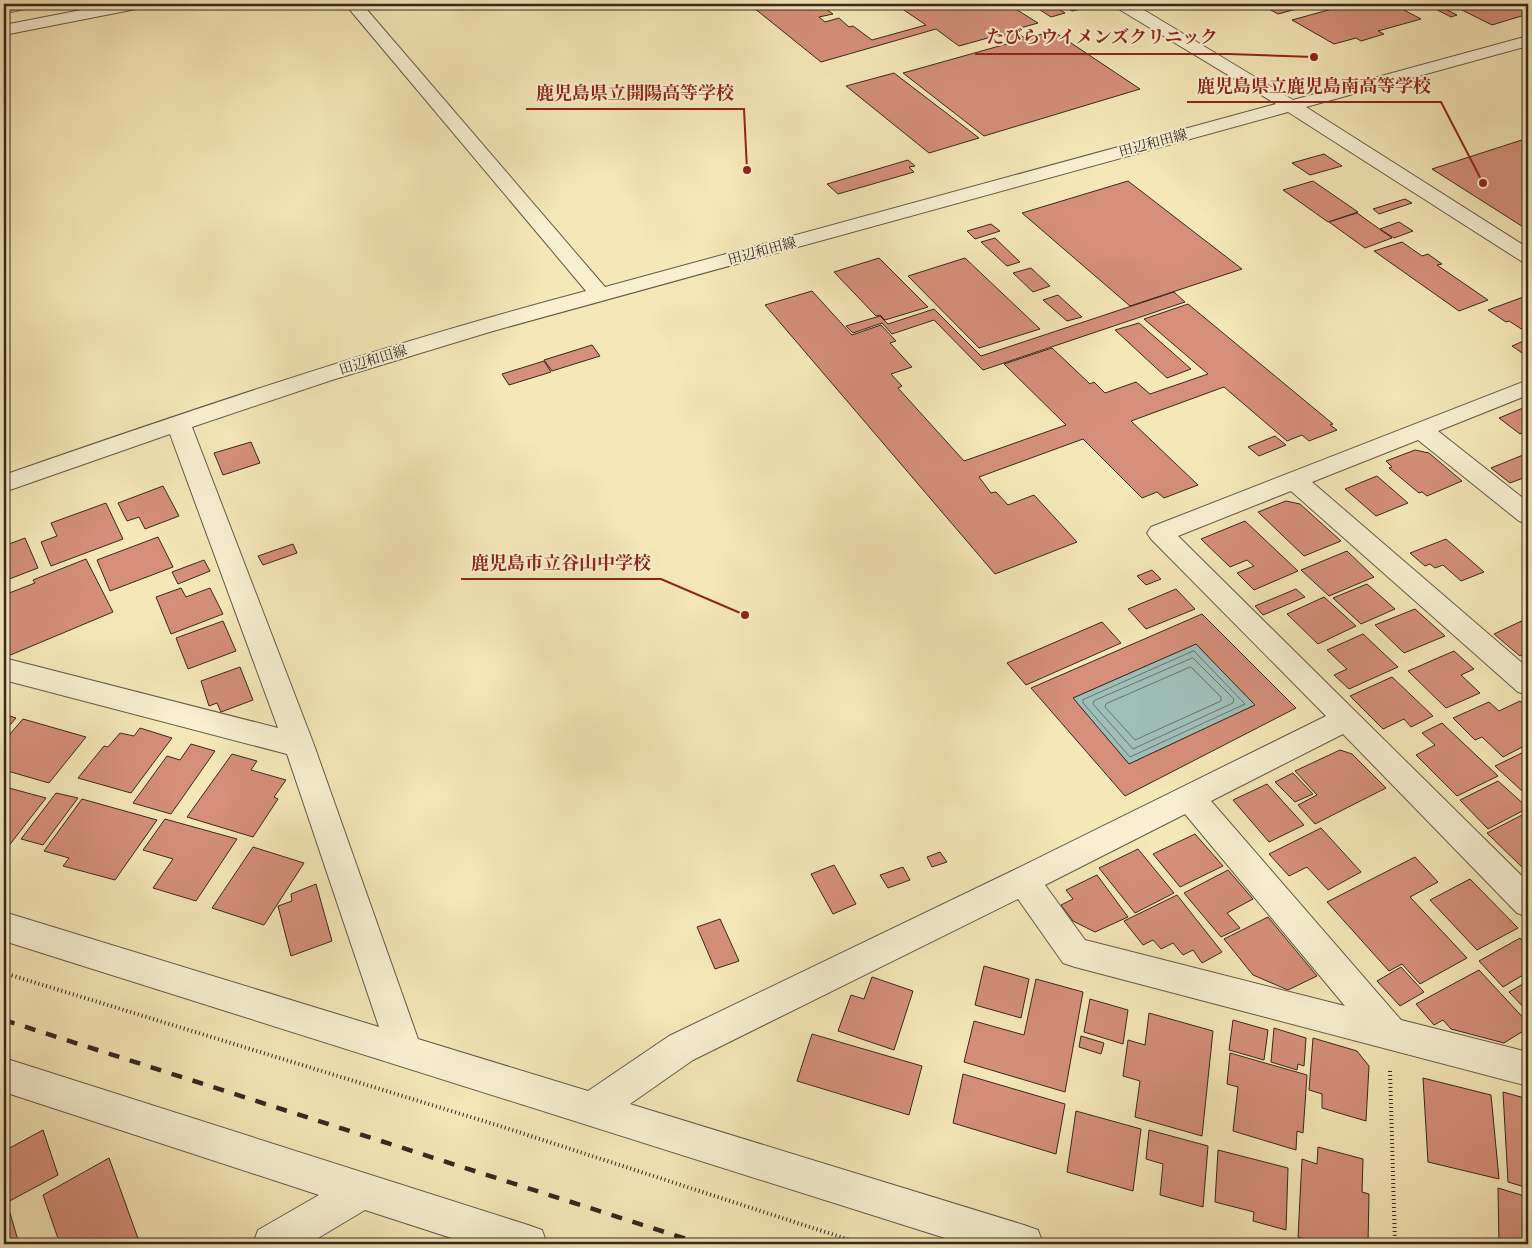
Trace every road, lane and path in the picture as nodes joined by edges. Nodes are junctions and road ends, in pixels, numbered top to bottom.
1 (136, 4) edge
2 (353, 4) edge
3 (1123, 4) edge
4 (4, 30) edge
5 (1528, 40) edge
6 (1291, 106) junction
7 (1528, 257) edge
8 (600, 294) junction
9 (1528, 387) edge
10 (178, 422) junction
11 (1421, 430) junction
12 (1294, 480) junction
13 (4, 484) edge
14 (1528, 515) edge
15 (4, 669) edge
16 (1528, 684) edge
17 (1347, 719) junction
18 (299, 746) junction
19 (1190, 798) junction
20 (1023, 880) junction
21 (1528, 903) edge
22 (4, 927) edge
23 (4, 973) edge
24 (1389, 1032) junction
25 (405, 1052) junction
26 (1528, 1069) edge
27 (4, 1075) edge
28 (592, 1110) junction
29 (362, 1191) junction
30 (272, 1244) edge
31 (528, 1244) edge
32 (862, 1244) edge
33 (1024, 1244) edge
34 (1395, 1244) edge

1 - 4 street
2 - 8 street
3 - 6 street
5 - 6 street, 田辺和田線
6 - 7 street
6 - 8 street, 田辺和田線
8 - 10 street, 田辺和田線
9 - 11 street
10 - 13 street, 田辺和田線
10 - 18 street
11 - 12 street
11 - 14 street
12 - 16 street
12 - 17 street
15 - 18 street
17 - 19 street
17 - 21 street
18 - 25 street
19 - 20 street
19 - 24 street
20 - 24 street
20 - 28 street
22 - 25 street
23 - 32 path
24 - 26 street
24 - 34 path
25 - 28 street
27 - 29 street
28 - 33 street
29 - 30 street
29 - 31 street

